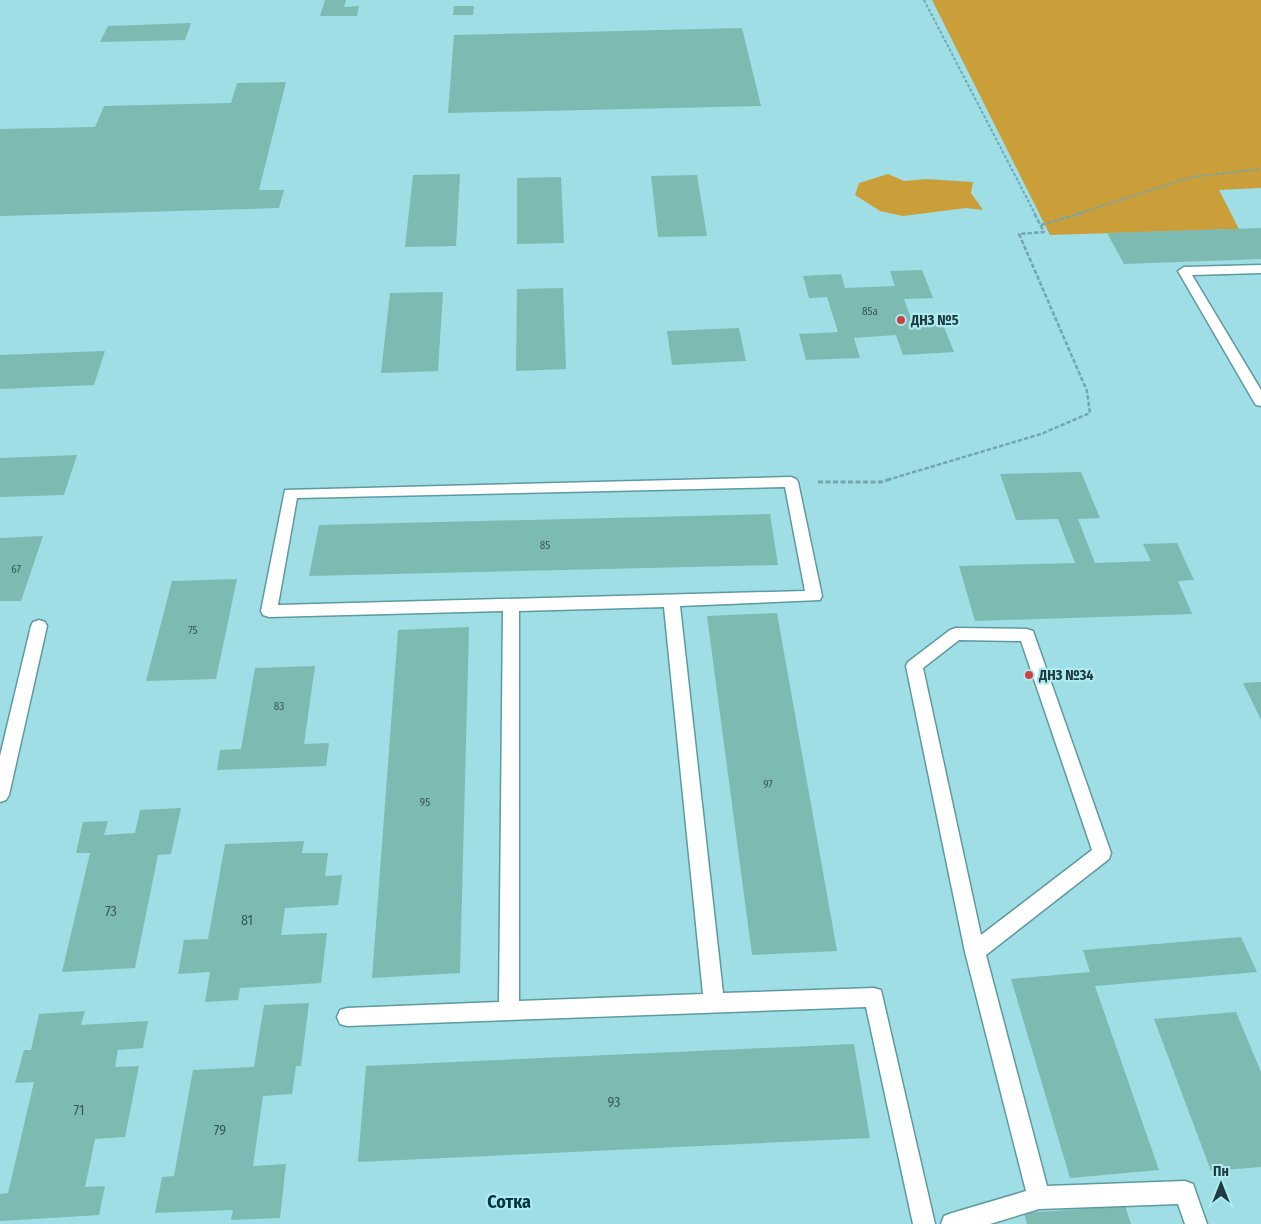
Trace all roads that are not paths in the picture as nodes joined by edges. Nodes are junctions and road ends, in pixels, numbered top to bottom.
1 (1261, 269) edge
2 (1261, 402) edge
3 (671, 601) junction
4 (511, 605) junction
5 (39, 626) dead end
6 (0, 795) edge
7 (975, 952) junction
8 (714, 1003) junction
9 (509, 1010) junction
10 (348, 1017) dead end
11 (1039, 1198) junction
12 (924, 1224) edge
13 (952, 1224) edge
14 (1196, 1224) edge

1 - 2 lane
3 - 4 lane
3 - 4 lane
3 - 8 lane
4 - 9 lane
5 - 6 lane
7 - 7 lane
7 - 11 lane
8 - 9 lane
8 - 12 lane
9 - 10 lane
11 - 13 lane
11 - 14 lane

